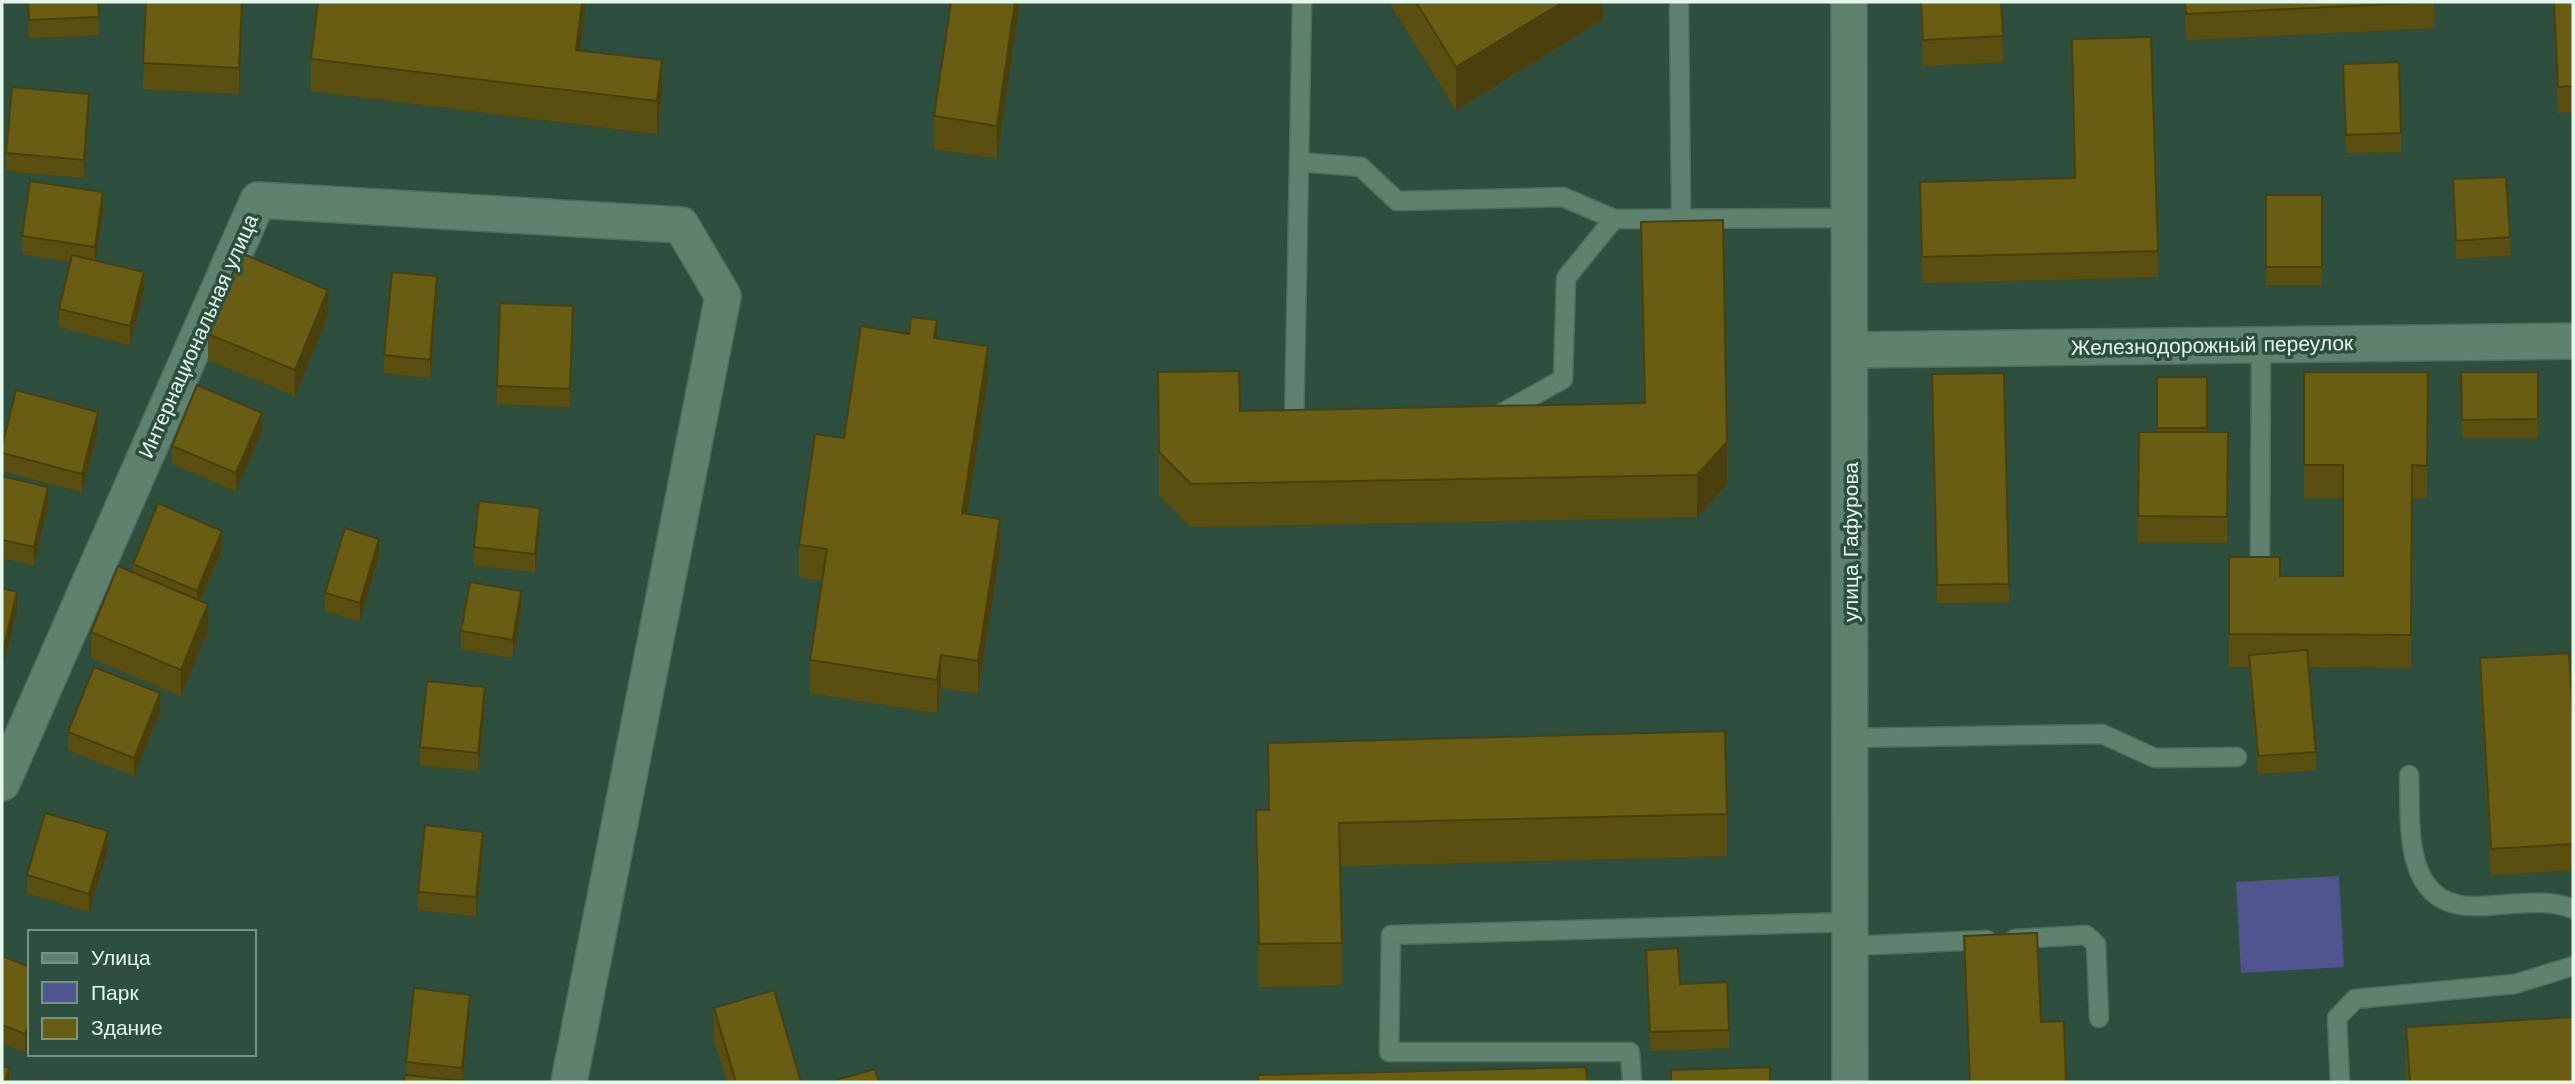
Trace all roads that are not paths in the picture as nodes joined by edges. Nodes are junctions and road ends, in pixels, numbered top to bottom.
1 (1301, 2) edge
2 (1679, 2) edge
3 (1849, 2) edge
4 (1299, 162) junction
5 (1850, 218) junction
6 (1614, 219) junction
7 (1681, 219) junction
8 (2573, 341) edge
9 (2261, 345) junction
10 (1850, 350) junction
11 (1479, 425) edge
12 (1320, 429) edge
13 (2260, 562) edge
14 (1850, 738) junction
15 (2237, 757) dead end
16 (2409, 775) dead end
17 (2, 783) edge
18 (2573, 909) edge
19 (1850, 934) junction
20 (2573, 966) edge
21 (2099, 1018) dead end
22 (569, 1082) edge
23 (1632, 1082) edge
24 (1850, 1082) edge
25 (2340, 1082) edge

1 - 4 lane
2 - 7 lane
3 - 5 street, улица Гафурова
4 - 6 lane
4 - 12 lane
5 - 7 lane
5 - 10 street, улица Гафурова
6 - 7 lane
6 - 11 lane
8 - 9 street, Железнодорожный переулок
9 - 10 street, Железнодорожный переулок
9 - 13 lane
10 - 14 street, улица Гафурова
14 - 15 lane
14 - 19 street, улица Гафурова
16 - 18 lane
17 - 22 street, Интернациональная улица
19 - 21 lane
19 - 23 lane
19 - 24 street, улица Гафурова
20 - 25 lane

